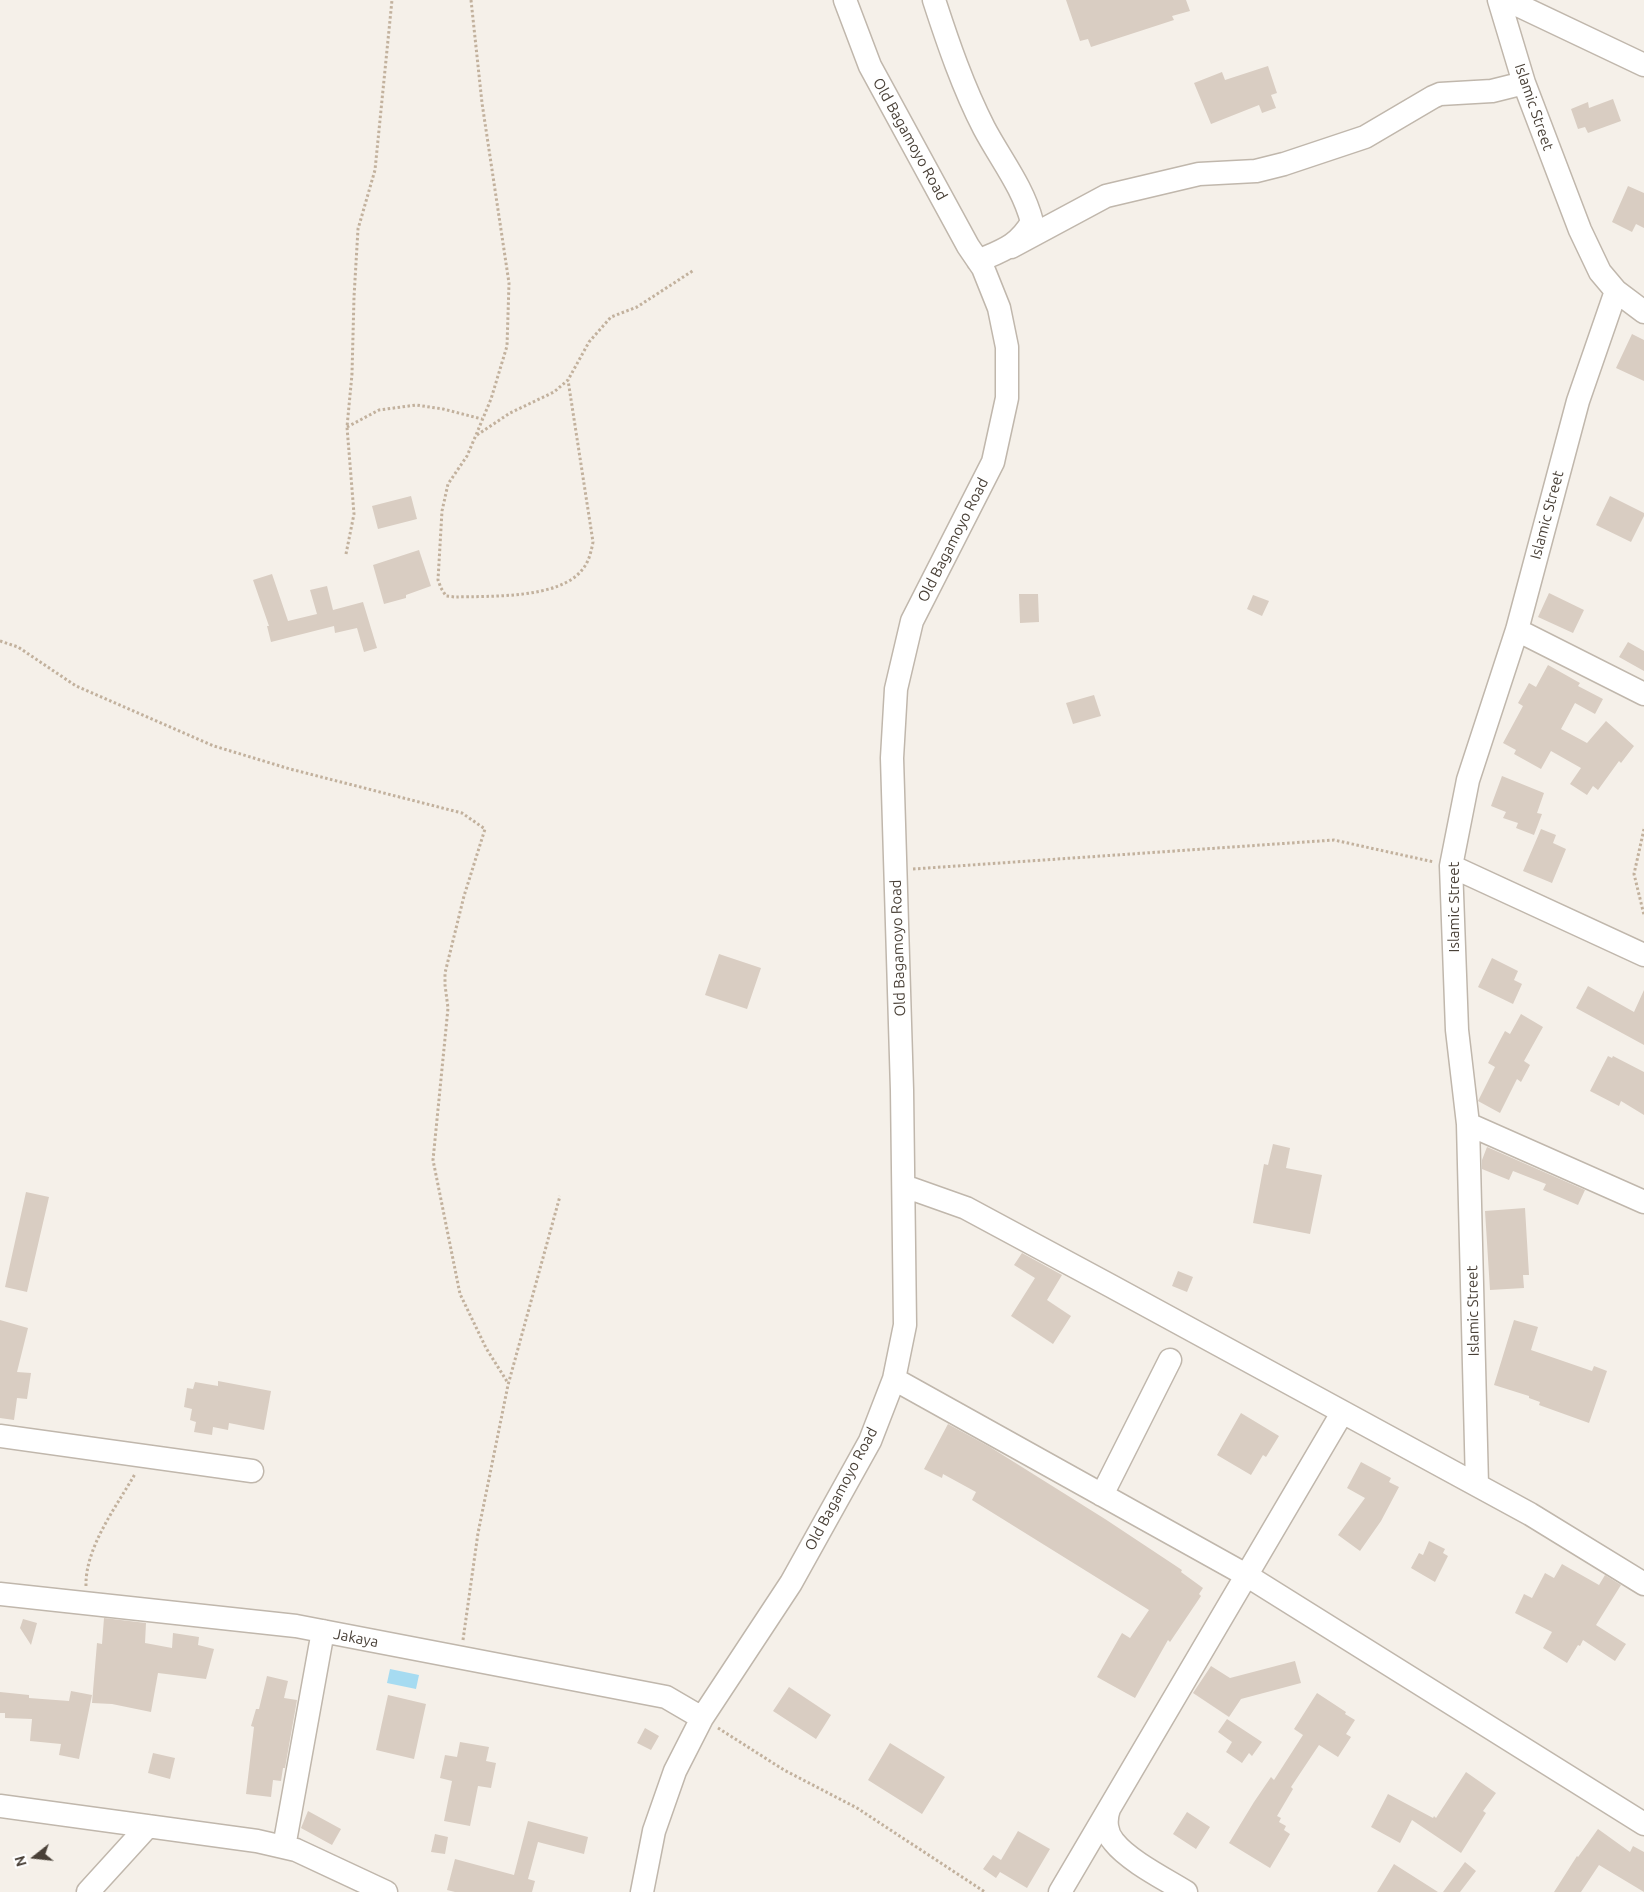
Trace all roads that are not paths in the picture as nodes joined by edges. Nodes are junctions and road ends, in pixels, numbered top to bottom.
1 (845, 0) edge
2 (934, 0) edge
3 (1499, 0) edge
4 (1507, 0) edge
5 (1644, 65) edge
6 (1524, 82) junction
7 (1011, 247) junction
8 (978, 260) junction
9 (1616, 291) junction
10 (1644, 312) edge
11 (1517, 630) junction
12 (1644, 694) edge
13 (1451, 866) junction
14 (1644, 955) edge
15 (1468, 1124) junction
16 (904, 1186) junction
17 (1644, 1202) edge
18 (1170, 1360) dead end
19 (894, 1379) junction
20 (1342, 1413) junction
21 (0, 1436) edge
22 (252, 1471) dead end
23 (1477, 1485) junction
24 (1102, 1495) junction
25 (1246, 1576) junction
26 (1644, 1584) edge
27 (0, 1594) edge
28 (323, 1632) junction
29 (702, 1718) junction
30 (1111, 1803) junction
31 (0, 1806) edge
32 (1644, 1824) edge
33 (148, 1826) junction
34 (284, 1847) junction
35 (88, 1892) edge
36 (386, 1892) edge
37 (642, 1892) edge
38 (1060, 1892) edge
39 (1186, 1892) edge

1 - 8 street, Old Bagamoyo Road
2 - 7 street
3 - 6 street, Islamic Street
4 - 5 street
6 - 7 street
6 - 9 street, Islamic Street
7 - 8 street
8 - 16 street, Old Bagamoyo Road
9 - 10 street, Islamic Street
9 - 11 street, Islamic Street
11 - 12 street
11 - 13 street, Islamic Street
13 - 14 street
13 - 15 street, Islamic Street
15 - 17 street
15 - 23 street, Islamic Street
16 - 19 street, Old Bagamoyo Road
16 - 20 street
18 - 24 street
19 - 24 street
19 - 29 street, Old Bagamoyo Road
20 - 23 street
20 - 25 street
21 - 22 street
23 - 26 street
24 - 25 street
25 - 30 street
25 - 32 street
27 - 28 street, Jakaya
28 - 29 street, Jakaya
28 - 34 street
29 - 37 street, Old Bagamoyo Road
30 - 38 street
30 - 39 street
31 - 33 street
33 - 34 street
33 - 35 street
34 - 36 street

